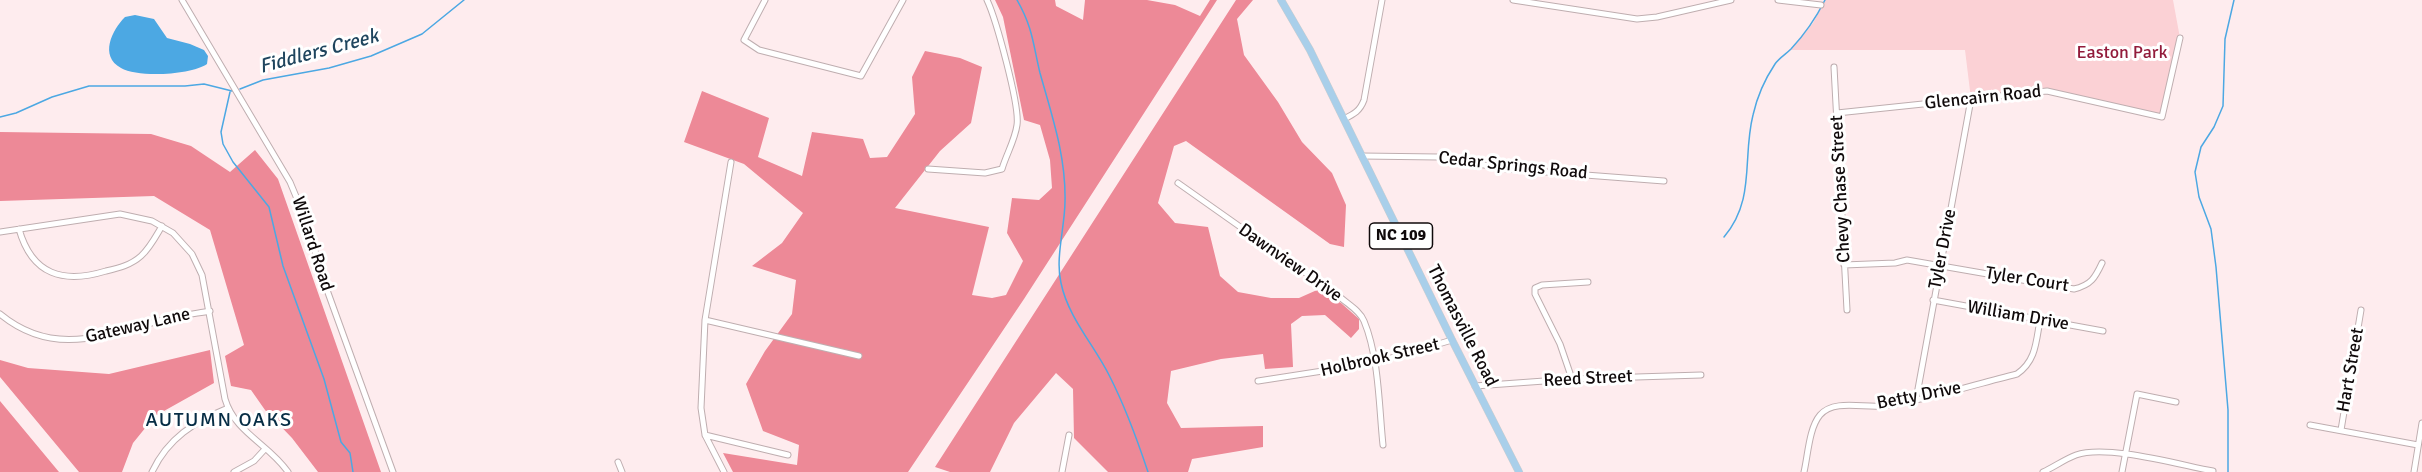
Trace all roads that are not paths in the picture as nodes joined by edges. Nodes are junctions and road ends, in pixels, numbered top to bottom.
1 (182, 0) edge
2 (765, 0) edge
3 (903, 0) edge
4 (987, 0) edge
5 (1281, 0) edge
6 (1382, 0) edge
7 (1513, 0) edge
8 (1730, 0) edge
9 (1778, 0) edge
10 (1821, 5) dead end
11 (2180, 38) dead end
12 (1834, 67) dead end
13 (1971, 99) junction
14 (1837, 113) junction
15 (1344, 119) junction
16 (1362, 156) junction
17 (731, 162) dead end
18 (928, 169) dead end
19 (1664, 181) dead end
20 (1178, 183) dead end
21 (162, 226) junction
22 (19, 229) junction
23 (0, 232) edge
24 (2102, 263) dead end
25 (1844, 266) junction
26 (1939, 266) junction
27 (1588, 282) dead end
28 (1933, 300) junction
29 (1847, 310) dead end
30 (2361, 310) dead end
31 (210, 311) junction
32 (0, 314) edge
33 (705, 320) junction
34 (2040, 320) junction
35 (2103, 331) dead end
36 (1452, 340) junction
37 (859, 356) dead end
38 (1374, 363) junction
39 (1701, 375) dead end
40 (1572, 379) junction
41 (1258, 381) dead end
42 (1475, 386) junction
43 (1916, 400) junction
44 (2176, 402) dead end
45 (228, 408) junction
46 (2422, 423) edge
47 (2310, 425) dead end
48 (2341, 430) junction
49 (705, 435) junction
50 (1070, 435) dead end
51 (1383, 446) dead end
52 (2419, 448) edge
53 (265, 449) junction
54 (788, 454) dead end
55 (2126, 455) junction
56 (618, 462) dead end
57 (2213, 471) edge
58 (152, 472) edge
59 (234, 472) edge
60 (288, 472) edge
61 (393, 472) edge
62 (622, 472) edge
63 (724, 472) edge
64 (1062, 472) edge
65 (1519, 472) edge
66 (1804, 472) edge
67 (2043, 472) edge
68 (2122, 472) edge
69 (2414, 472) edge

1 - 61 street, Willard Road
2 - 3 street
4 - 18 street
5 - 15 main road, Thomasville Road / NC 109
6 - 15 street
7 - 8 street
9 - 10 street
11 - 13 street, Glencairn Road
12 - 14 street, Chevy Chase Street
13 - 14 street, Glencairn Road
13 - 26 street, Tyler Drive
14 - 25 street, Chevy Chase Street
15 - 16 main road, Thomasville Road / NC 109
16 - 19 street, Cedar Springs Road
16 - 36 main road, Thomasville Road / NC 109
17 - 33 street
20 - 38 street, Dawnview Drive
21 - 22 street
21 - 22 street
21 - 31 street
22 - 23 street
24 - 26 street, Tyler Court
25 - 26 street, Tyler Court
25 - 29 street, Chevy Chase Street
26 - 28 street, Tyler Drive
27 - 40 street
28 - 34 street, William Drive
28 - 43 street, Tyler Drive
30 - 48 street, Hart Street
31 - 32 street, Gateway Lane
31 - 45 street
33 - 37 street
33 - 49 street
34 - 35 street, William Drive
34 - 43 street, Betty Drive
36 - 38 street, Holbrook Street
36 - 42 main road, Thomasville Road / NC 109
38 - 41 street, Holbrook Street
38 - 51 street, Dawnview Drive
39 - 40 street, Reed Street
40 - 42 street, Reed Street
42 - 65 main road, Thomasville Road / NC 109
43 - 66 street, Betty Drive
44 - 55 street
45 - 53 street
45 - 58 street
46 - 52 street
47 - 48 street
48 - 52 street
49 - 54 street
49 - 63 street
50 - 64 street
52 - 69 street
53 - 59 street
53 - 60 street
55 - 57 street
55 - 67 street
55 - 68 street
56 - 62 street

